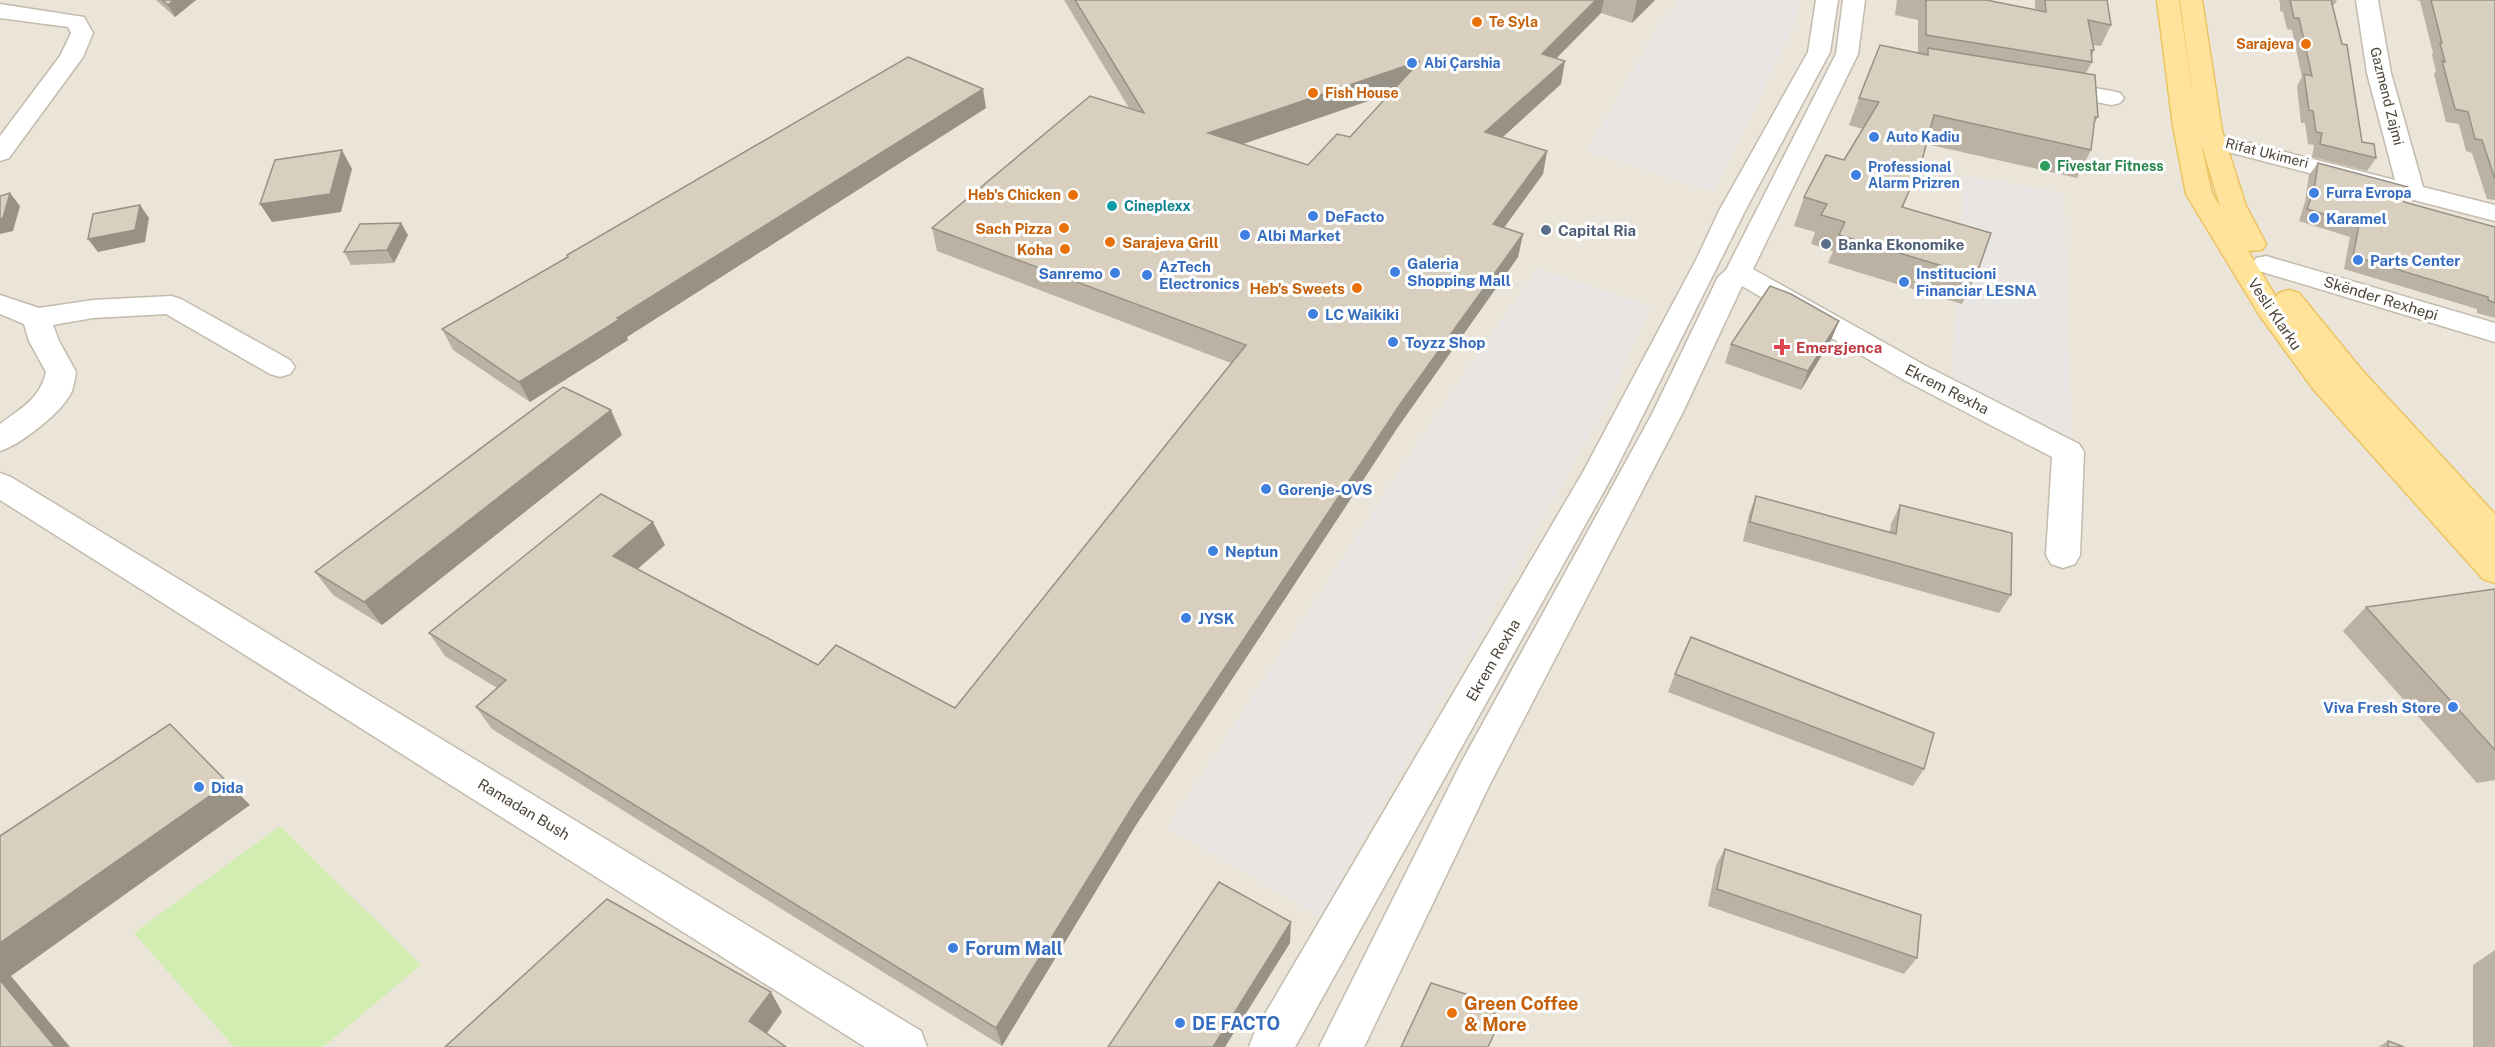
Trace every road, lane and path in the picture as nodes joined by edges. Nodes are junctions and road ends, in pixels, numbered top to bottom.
1 (1827, 0) edge
2 (1854, 0) edge
3 (2168, 0) edge
4 (2192, 0) edge
5 (2367, 0) edge
6 (0, 11) edge
7 (2031, 85) edge
8 (2112, 98) dead end
9 (2200, 137) junction
10 (0, 153) edge
11 (2411, 191) junction
12 (2495, 213) edge
13 (2266, 264) junction
14 (1724, 268) junction
15 (0, 304) edge
16 (37, 318) junction
17 (2495, 333) edge
18 (279, 367) dead end
19 (0, 440) edge
20 (0, 485) edge
21 (2495, 535) edge
22 (2063, 555) dead end
23 (2495, 570) edge
24 (905, 1047) edge
25 (1271, 1047) edge
26 (1341, 1047) edge

1 - 14 street, Ekrem Rexha
2 - 14 street, Ekrem Rexha
3 - 9 main road, Vesli Klarku
4 - 9 main road, Vesli Klarku
5 - 11 street, Gazmend Zajmi
6 - 10 street
7 - 8 street
9 - 11 street, Rifat Ukimeri
9 - 13 main road, Vesli Klarku
9 - 23 main road, Vesli Klarku
11 - 12 street, Rifat Ukimeri
13 - 17 street, Skënder Rexhepi
13 - 21 main road, Vesli Klarku
14 - 22 street, Ekrem Rexha
14 - 25 street, Ekrem Rexha
14 - 26 street, Ekrem Rexha
15 - 16 street
16 - 18 street
16 - 19 street
20 - 24 street, Ramadan Bush

